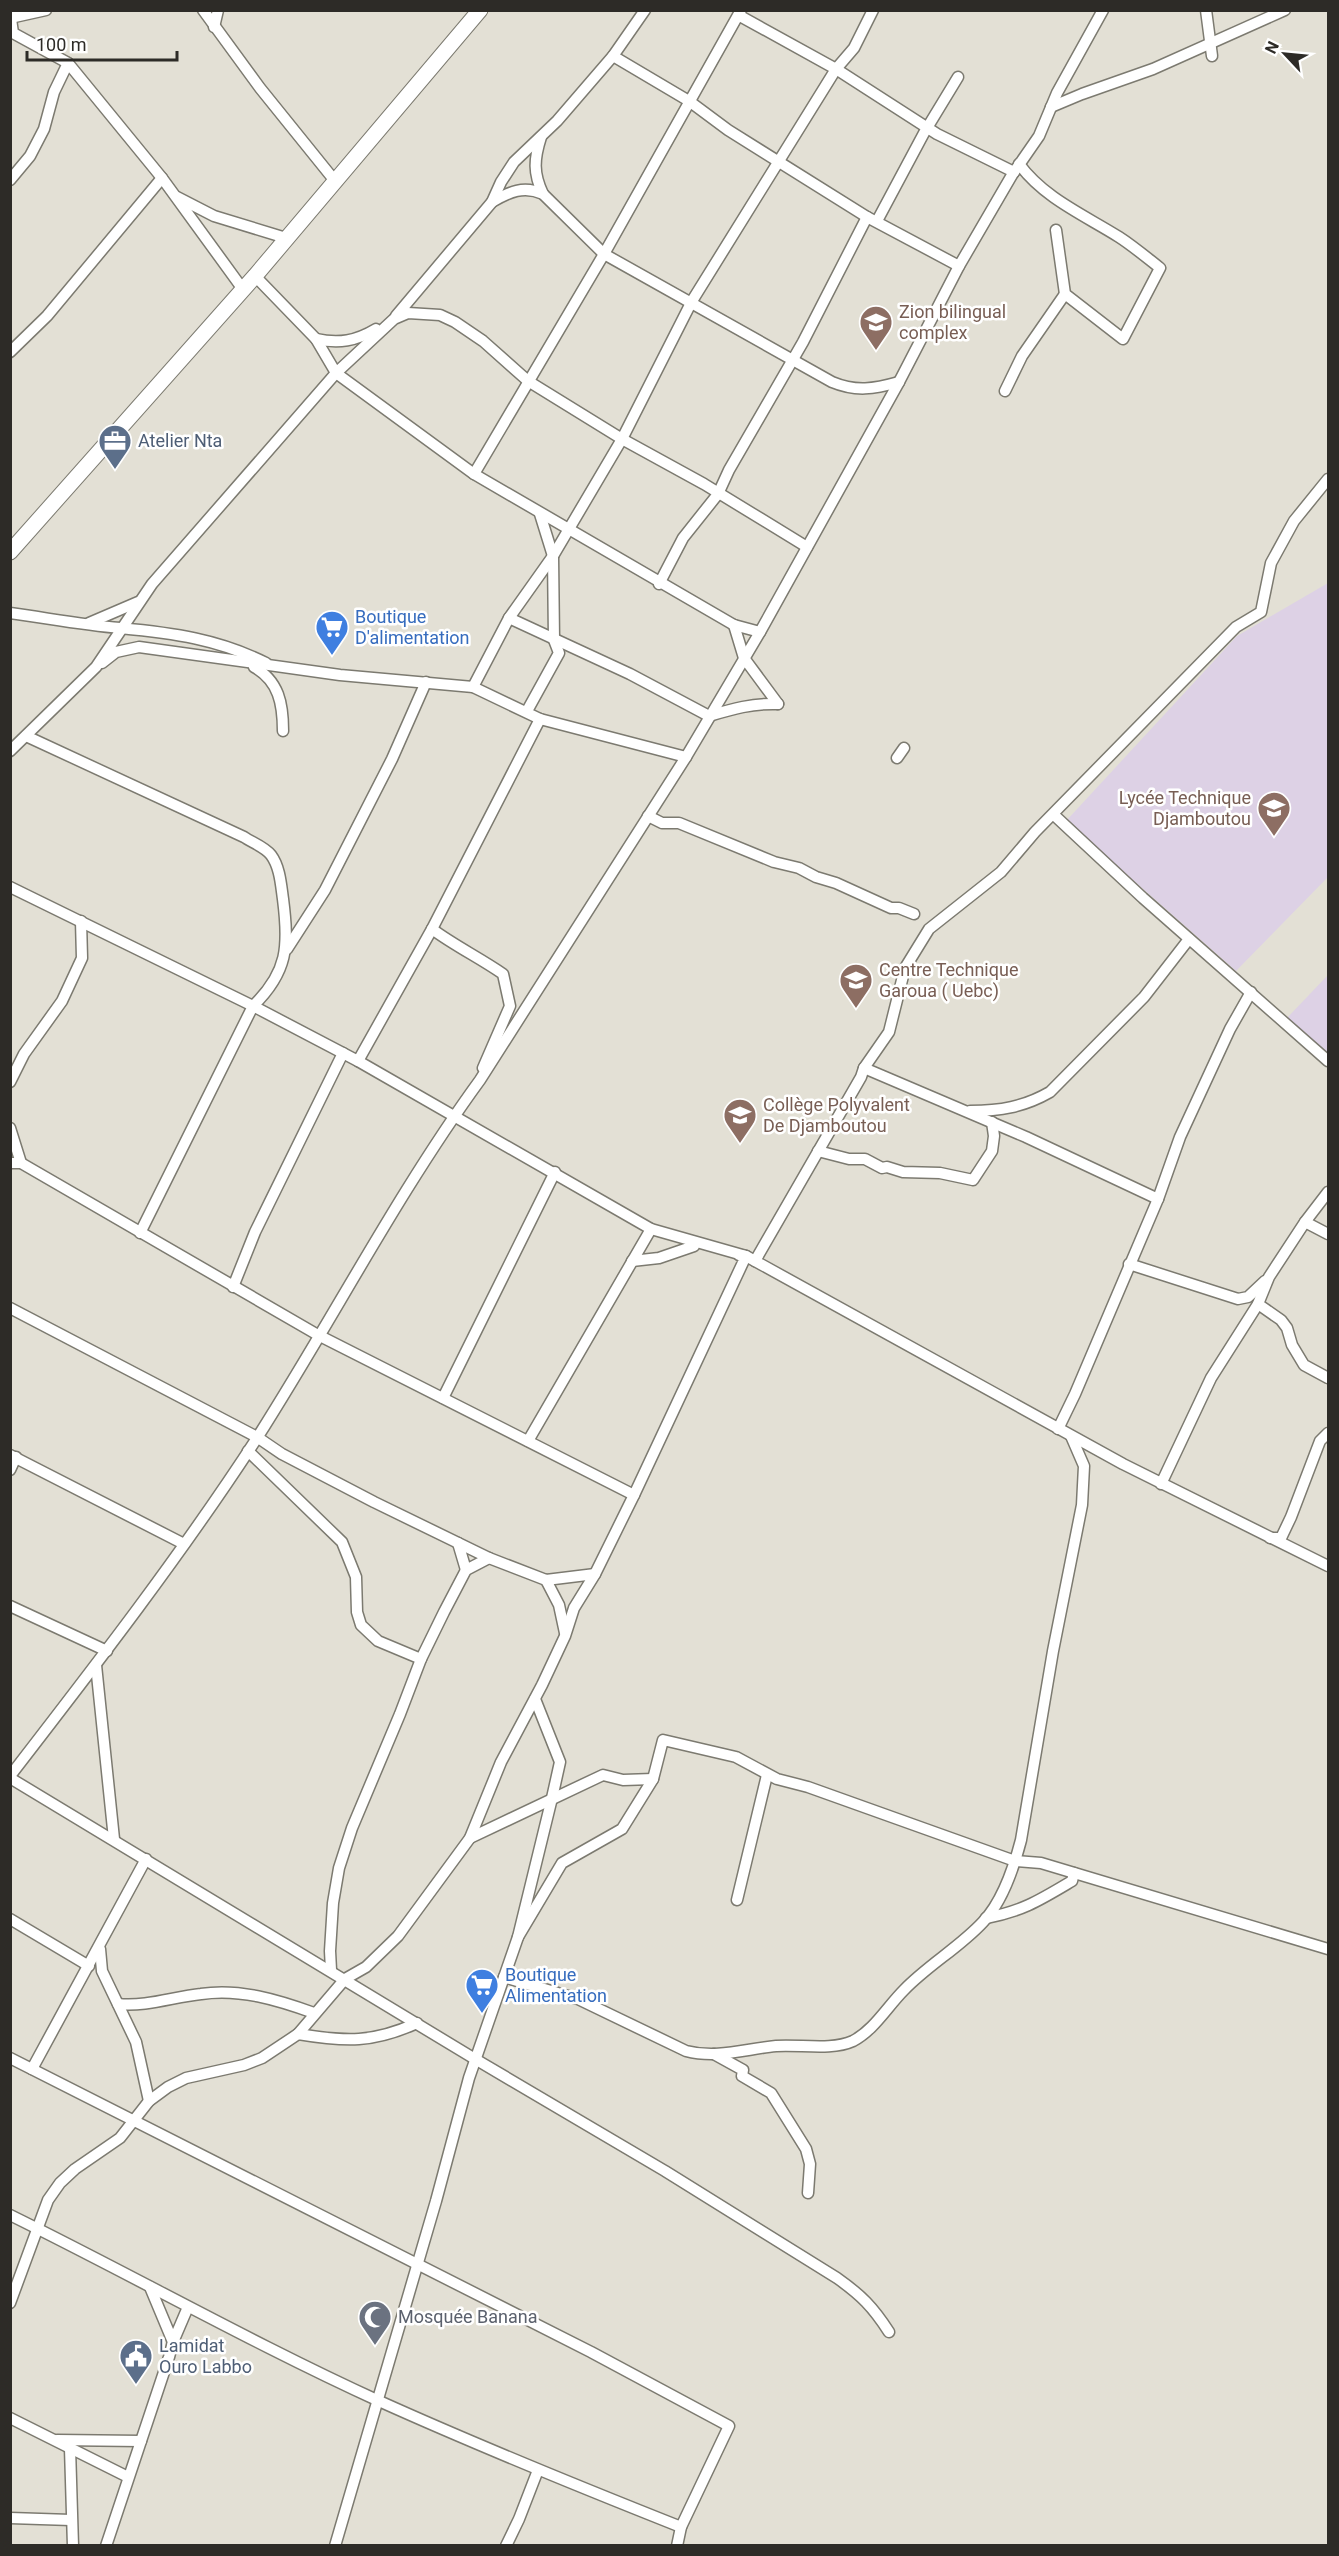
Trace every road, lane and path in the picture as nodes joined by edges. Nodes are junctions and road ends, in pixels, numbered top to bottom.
1 (46, 10) edge
2 (204, 10) edge
3 (218, 10) edge
4 (480, 10) edge
5 (645, 10) edge
6 (873, 10) edge
7 (1103, 10) edge
8 (1206, 10) edge
9 (1285, 10) edge
10 (740, 13) edge
11 (11, 16) edge
12 (214, 27) junction
13 (1210, 42) junction
14 (614, 56) junction
15 (1212, 56) dead end
16 (68, 63) junction
17 (836, 69) junction
18 (958, 77) dead end
19 (689, 101) junction
20 (1051, 107) junction
21 (927, 128) junction
22 (542, 135) junction
23 (778, 161) junction
24 (1017, 168) junction
25 (162, 178) junction
26 (10, 180) edge
27 (335, 181) junction
28 (543, 194) junction
29 (175, 195) junction
30 (492, 202) junction
31 (872, 219) junction
32 (1056, 230) dead end
33 (286, 238) junction
34 (604, 254) junction
35 (959, 266) junction
36 (255, 276) junction
37 (242, 288) junction
38 (1065, 294) junction
39 (692, 301) junction
40 (394, 319) junction
41 (316, 339) junction
42 (10, 352) edge
43 (793, 360) junction
44 (336, 373) junction
45 (528, 381) junction
46 (898, 382) junction
47 (1005, 391) dead end
48 (622, 439) junction
49 (729, 470) junction
50 (474, 474) junction
51 (1329, 479) edge
52 (704, 484) junction
53 (718, 494) junction
54 (540, 514) junction
55 (567, 529) junction
56 (807, 547) junction
57 (10, 552) edge
58 (553, 556) junction
59 (659, 584) junction
60 (138, 602) junction
61 (10, 613) edge
62 (509, 618) junction
63 (87, 623) junction
64 (734, 625) junction
65 (121, 628) junction
66 (760, 632) junction
67 (554, 640) junction
68 (744, 658) junction
69 (247, 664) junction
70 (96, 667) junction
71 (275, 667) junction
72 (426, 682) junction
73 (473, 687) junction
74 (527, 711) junction
75 (709, 716) junction
76 (540, 719) junction
77 (283, 731) dead end
78 (26, 736) junction
79 (904, 748) dead end
80 (10, 751) edge
81 (686, 757) junction
82 (897, 758) dead end
83 (1054, 815) junction
84 (648, 816) junction
85 (10, 887) edge
86 (914, 914) dead end
87 (81, 921) junction
88 (432, 929) junction
89 (1189, 939) junction
90 (287, 949) junction
91 (1251, 992) junction
92 (253, 1006) junction
93 (343, 1053) junction
94 (358, 1061) junction
95 (1329, 1061) edge
96 (864, 1068) junction
97 (480, 1080) junction
98 (10, 1082) edge
99 (967, 1111) junction
100 (454, 1115) junction
101 (992, 1122) junction
102 (10, 1128) edge
103 (819, 1151) junction
104 (16, 1163) edge
105 (555, 1172) junction
106 (1329, 1192) edge
107 (1158, 1199) junction
108 (1305, 1221) junction
109 (650, 1231) junction
110 (140, 1233) junction
111 (1329, 1234) edge
112 (694, 1246) junction
113 (751, 1259) junction
114 (632, 1261) junction
115 (1129, 1264) junction
116 (1269, 1277) junction
117 (233, 1287) junction
118 (1258, 1304) junction
119 (10, 1308) edge
120 (318, 1335) junction
121 (1329, 1378) edge
122 (443, 1398) junction
123 (1058, 1429) junction
124 (1329, 1433) edge
125 (1071, 1436) junction
126 (257, 1437) junction
127 (528, 1441) junction
128 (248, 1451) junction
129 (13, 1456) edge
130 (10, 1470) edge
131 (1161, 1484) junction
132 (634, 1495) junction
133 (1270, 1538) junction
134 (458, 1543) junction
135 (184, 1544) junction
136 (489, 1558) junction
137 (1329, 1566) edge
138 (466, 1570) junction
139 (595, 1574) junction
140 (546, 1580) junction
141 (10, 1605) edge
142 (566, 1636) junction
143 (107, 1651) junction
144 (421, 1659) junction
145 (96, 1665) junction
146 (535, 1699) junction
147 (767, 1775) junction
148 (10, 1777) edge
149 (653, 1779) junction
150 (552, 1798) junction
151 (470, 1838) junction
152 (114, 1839) junction
153 (146, 1859) junction
154 (1016, 1861) junction
155 (1074, 1873) junction
156 (737, 1900) dead end
157 (986, 1918) junction
158 (10, 1919) edge
159 (518, 1936) junction
160 (100, 1946) junction
161 (1329, 1949) edge
162 (88, 1966) junction
163 (331, 1970) junction
164 (504, 1977) junction
165 (345, 1979) junction
166 (118, 2004) junction
167 (314, 2013) junction
168 (417, 2023) junction
169 (298, 2034) junction
170 (714, 2054) junction
171 (10, 2058) edge
172 (475, 2059) junction
173 (32, 2069) junction
174 (148, 2101) junction
175 (134, 2121) junction
176 (808, 2193) dead end
177 (10, 2215) edge
178 (36, 2228) junction
179 (417, 2265) junction
180 (150, 2287) junction
181 (10, 2303) edge
182 (188, 2307) junction
183 (889, 2332) dead end
184 (173, 2342) junction
185 (378, 2400) junction
186 (10, 2418) edge
187 (55, 2440) junction
188 (141, 2442) junction
189 (70, 2448) junction
190 (538, 2470) junction
191 (128, 2477) junction
192 (10, 2518) edge
193 (71, 2520) junction
194 (681, 2527) junction
195 (73, 2546) edge
196 (106, 2546) edge
197 (335, 2546) edge
198 (506, 2546) edge
199 (677, 2546) edge

1 - 11 street
2 - 12 street
3 - 12 street
4 - 27 main road
5 - 14 street
6 - 17 street
7 - 20 street
8 - 13 street
9 - 13 street
10 - 17 street
10 - 19 street
11 - 16 street
12 - 27 street
13 - 15 street
13 - 20 street
14 - 19 street
14 - 22 street
16 - 25 street
16 - 26 street
17 - 21 street
17 - 23 street
18 - 21 street
19 - 23 street
19 - 34 street
20 - 24 street
21 - 24 street
21 - 31 street
22 - 28 street
22 - 30 street
23 - 31 street
23 - 39 street
24 - 35 street
24 - 38 street
25 - 29 street
25 - 42 street
27 - 33 main road
28 - 30 street
28 - 34 street
29 - 33 street
29 - 37 street
30 - 40 street
31 - 35 street
31 - 43 street
32 - 38 street
33 - 36 main road
34 - 39 street
34 - 45 street
35 - 46 street
36 - 37 main road
36 - 41 street
37 - 57 main road
38 - 47 street
39 - 43 street
39 - 48 street
40 - 41 street
40 - 44 street
40 - 45 street
41 - 44 street
43 - 46 street
43 - 49 street
44 - 50 street
44 - 60 street
45 - 48 street
45 - 50 street
46 - 56 street
48 - 52 street
48 - 55 street
49 - 52 street
49 - 53 street
50 - 54 street
51 - 83 street
52 - 53 street
53 - 56 street
53 - 59 street
54 - 55 street
54 - 58 street
55 - 58 street
55 - 59 street
56 - 66 street
58 - 62 street
58 - 67 street
59 - 64 street
60 - 63 street
60 - 65 street
61 - 63 street
62 - 67 street
62 - 73 street
63 - 65 street
64 - 66 street
64 - 68 street
65 - 70 street
65 - 71 street
66 - 68 street
67 - 74 street
67 - 75 street
68 - 75 street
68 - 75 street
69 - 70 street
69 - 71 street
69 - 77 street
70 - 78 street
71 - 72 street
72 - 73 street
72 - 90 street
73 - 74 street
74 - 76 street
75 - 81 street
76 - 81 street
76 - 88 street
78 - 80 street
78 - 90 street
79 - 82 street
81 - 84 street
83 - 89 street
83 - 96 street
84 - 86 street
84 - 97 street
85 - 87 street
87 - 92 street
87 - 98 street
88 - 94 street
88 - 97 street
89 - 91 street
89 - 99 street
90 - 92 street
91 - 95 street
91 - 107 street
92 - 93 street
92 - 110 street
93 - 94 street
93 - 117 street
94 - 100 street
96 - 99 street
96 - 103 street
97 - 100 street
99 - 101 street
100 - 105 street
100 - 120 street
101 - 103 street
101 - 107 street
102 - 104 street
103 - 113 street
104 - 110 street
105 - 109 street
105 - 122 street
106 - 108 street
107 - 115 street
108 - 111 street
108 - 116 street
109 - 112 street
109 - 113 street
109 - 114 street
110 - 117 street
112 - 113 street
112 - 114 street
113 - 123 street
113 - 132 street
114 - 127 street
115 - 116 street
115 - 123 street
116 - 118 street
117 - 120 street
118 - 121 street
118 - 131 street
119 - 126 street
120 - 122 street
120 - 126 street
122 - 127 street
123 - 125 street
124 - 133 street
125 - 131 street
125 - 154 street
126 - 128 street
126 - 134 street
127 - 132 street
128 - 135 street
128 - 144 street
129 - 130 street
129 - 135 street
131 - 133 street
132 - 139 street
133 - 137 street
134 - 136 street
134 - 138 street
135 - 143 street
136 - 138 street
136 - 140 street
138 - 144 street
139 - 140 street
139 - 142 street
140 - 142 street
141 - 143 street
142 - 146 street
143 - 145 street
144 - 163 street
145 - 148 street
145 - 152 street
146 - 150 street
146 - 151 street
147 - 149 street
147 - 154 street
147 - 156 street
148 - 152 street
149 - 150 street
149 - 159 street
150 - 151 street
150 - 159 street
151 - 165 street
152 - 153 street
153 - 160 street
153 - 163 street
154 - 155 street
154 - 157 street
155 - 157 street
155 - 161 street
157 - 170 street
158 - 162 street
159 - 164 street
160 - 162 street
160 - 166 street
162 - 173 street
163 - 165 street
164 - 170 street
164 - 172 street
165 - 167 street
165 - 168 street
166 - 167 street
166 - 174 street
167 - 169 street
168 - 169 street
168 - 172 street
169 - 174 street
170 - 176 street
171 - 173 street
172 - 179 street
172 - 183 street
173 - 175 street
174 - 175 street
175 - 178 street
175 - 179 street
177 - 178 street
178 - 180 street
178 - 181 street
179 - 185 street
179 - 194 street
180 - 182 street
180 - 184 street
182 - 184 street
182 - 185 street
184 - 188 street
185 - 190 street
185 - 197 street
186 - 187 street
187 - 188 street
187 - 189 street
188 - 191 street
189 - 191 street
189 - 193 street
190 - 194 street
190 - 198 street
191 - 196 street
192 - 193 street
193 - 195 street
194 - 199 street

